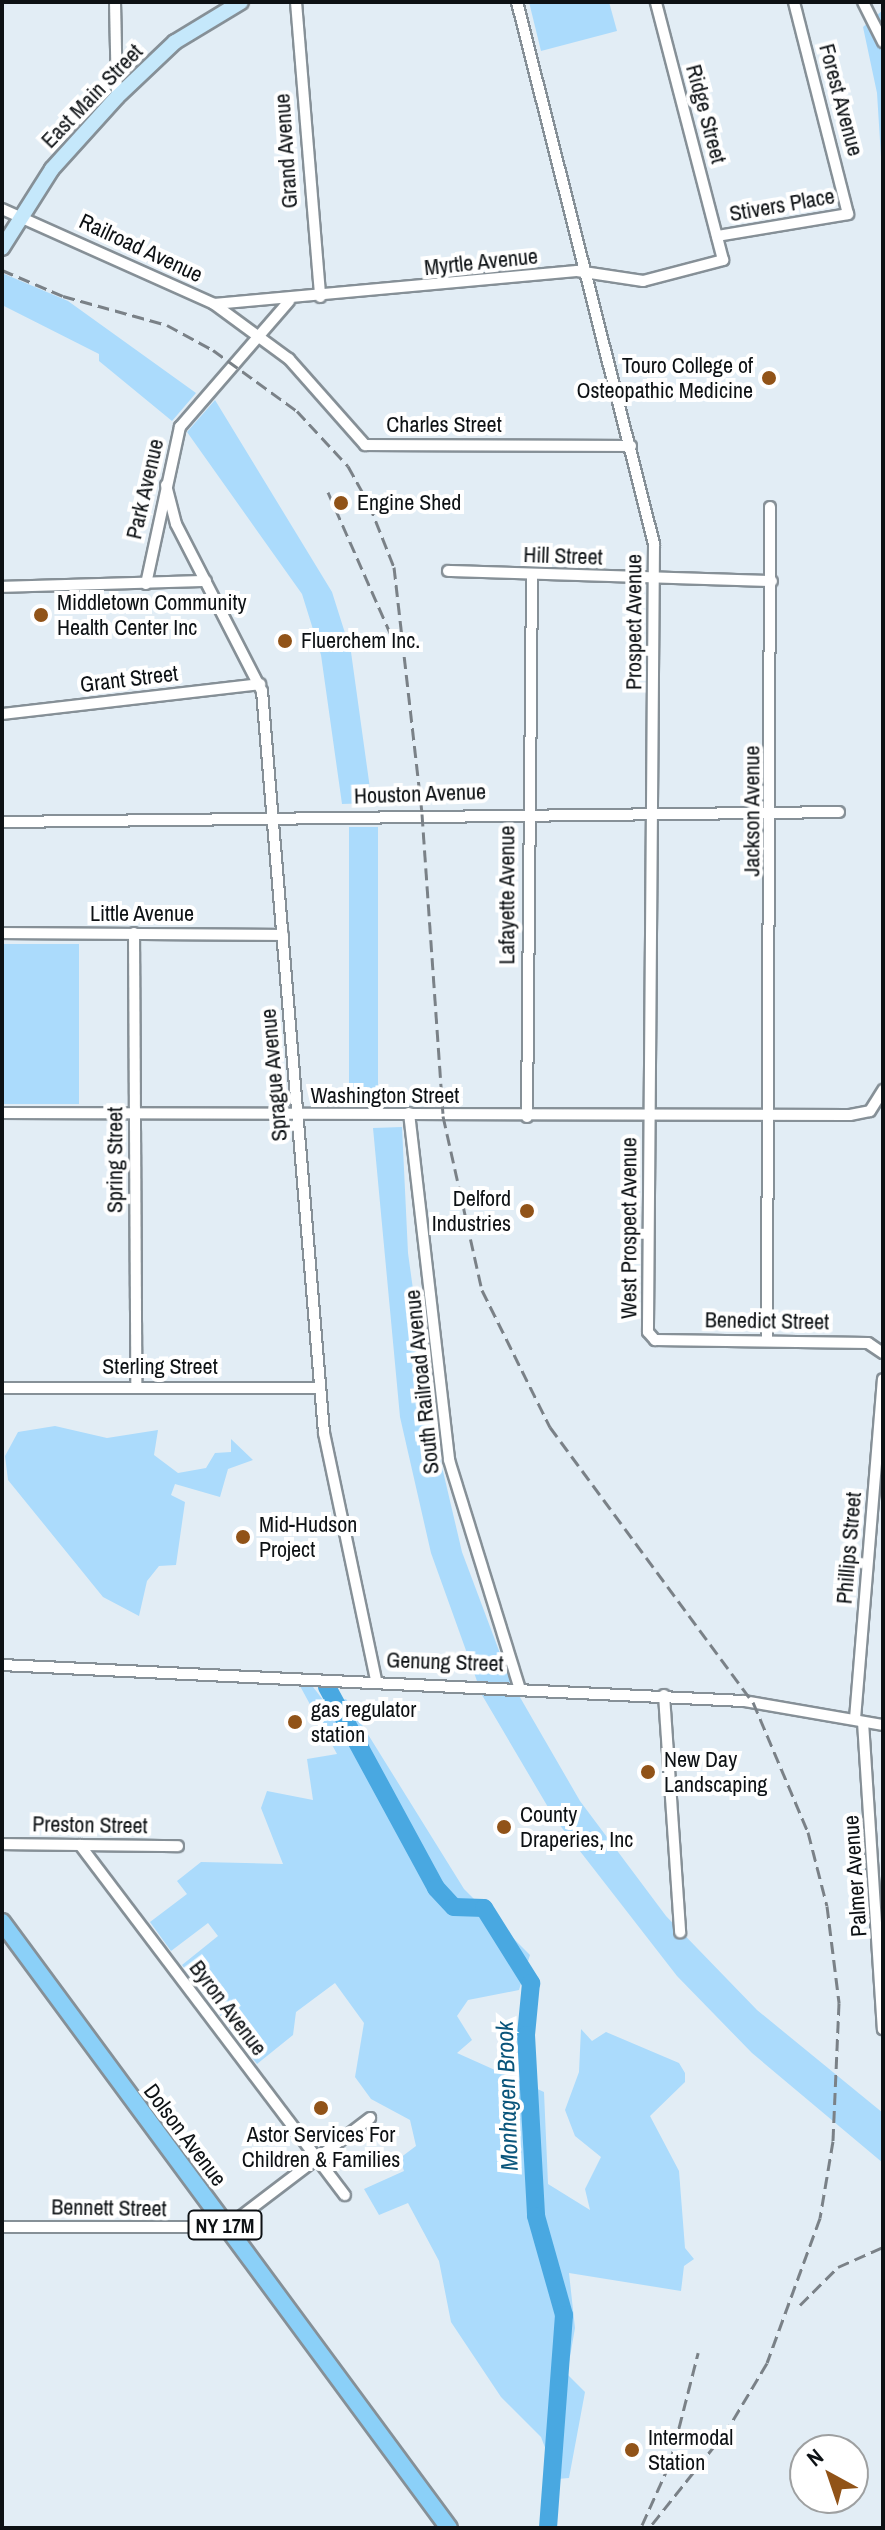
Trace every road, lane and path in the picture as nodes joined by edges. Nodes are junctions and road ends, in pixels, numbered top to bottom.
1 (115, 2) edge
2 (241, 2) edge
3 (296, 2) edge
4 (517, 2) edge
5 (656, 2) edge
6 (794, 2) edge
7 (863, 2) edge
8 (883, 42) edge
9 (117, 97) junction
10 (2, 209) edge
11 (848, 209) joint
12 (22, 218) junction
13 (717, 236) junction
14 (2, 248) edge
15 (588, 273) junction
16 (320, 297) junction
17 (289, 301) junction
18 (214, 304) junction
19 (257, 334) junction
20 (631, 446) junction
21 (166, 485) junction
22 (770, 507) dead end
23 (448, 571) dead end
24 (532, 576) junction
25 (656, 579) junction
26 (206, 581) junction
27 (772, 581) junction
28 (146, 584) junction
29 (2, 587) edge
30 (260, 684) junction
31 (2, 714) edge
32 (526, 810) junction
33 (839, 812) dead end
34 (651, 814) junction
35 (772, 815) junction
36 (272, 816) junction
37 (2, 822) edge
38 (2, 933) edge
39 (134, 933) junction
40 (283, 935) junction
41 (883, 1090) edge
42 (2, 1113) edge
43 (409, 1113) junction
44 (135, 1115) junction
45 (298, 1116) junction
46 (649, 1116) junction
47 (768, 1116) junction
48 (527, 1117) junction
49 (652, 1339) joint
50 (767, 1341) junction
51 (882, 1351) edge
52 (883, 1379) edge
53 (136, 1387) junction
54 (2, 1388) edge
55 (319, 1388) junction
56 (2, 1665) edge
57 (376, 1680) junction
58 (519, 1686) junction
59 (664, 1695) junction
60 (859, 1720) junction
61 (883, 1725) edge
62 (2, 1844) edge
63 (80, 1845) junction
64 (178, 1846) dead end
65 (2, 1922) edge
66 (680, 1932) dead end
67 (883, 2029) edge
68 (370, 2118) dead end
69 (318, 2160) junction
70 (345, 2195) dead end
71 (2, 2227) edge
72 (227, 2227) junction
73 (449, 2528) edge

1 - 9 street
2 - 9 main road, East Main Street
3 - 16 street, Grand Avenue
4 - 15 street, Prospect Avenue
5 - 13 street, Ridge Street
6 - 11 street, Forest Avenue
7 - 8 street
9 - 12 main road, East Main Street
10 - 12 street, Railroad Avenue
11 - 13 street, Stivers Place
12 - 14 main road, East Main Street
12 - 18 street, Railroad Avenue
13 - 15 street, Myrtle Avenue
15 - 16 street, Myrtle Avenue
15 - 20 street, Prospect Avenue
16 - 17 street, Myrtle Avenue
17 - 18 street, Myrtle Avenue
17 - 19 street
18 - 19 street, Railroad Avenue
19 - 20 street, Charles Street
19 - 21 street, Park Avenue
20 - 25 street, Prospect Avenue
21 - 26 street, Sprague Avenue
21 - 28 street, Park Avenue
22 - 27 street, Jackson Avenue
23 - 24 street, Hill Street
24 - 25 street, Hill Street
24 - 32 street, Lafayette Avenue
25 - 27 street, Hill Street
25 - 34 street, Prospect Avenue
26 - 28 street
26 - 30 street, Sprague Avenue
27 - 35 street, Jackson Avenue
28 - 29 street
30 - 31 street, Grant Street
30 - 36 street, Sprague Avenue
32 - 34 street, Houston Avenue
32 - 36 street, Houston Avenue
32 - 48 street, Lafayette Avenue
33 - 35 street, Houston Avenue
34 - 35 street, Houston Avenue
34 - 46 street, Prospect Avenue
35 - 47 street, Jackson Avenue
36 - 37 street, Houston Avenue
36 - 40 street, Sprague Avenue
38 - 39 street, Little Avenue
39 - 40 street, Little Avenue
39 - 44 street, Spring Street
40 - 45 street, Sprague Avenue
41 - 47 street
42 - 44 street, Washington Street
43 - 45 street, Washington Street
43 - 48 street, Washington Street
43 - 58 street, South Railroad Avenue
44 - 45 street, Washington Street
44 - 53 street, Spring Street
45 - 55 street, Sprague Avenue
46 - 47 street, Washington Street
46 - 48 street, Washington Street
46 - 49 street, West Prospect Avenue
47 - 50 street, Jackson Avenue
49 - 50 street, Benedict Street
50 - 51 street, Benedict Street
52 - 60 street, Phillips Street
53 - 54 street, Sterling Street
53 - 55 street, Sterling Street
55 - 57 street, Sprague Avenue
56 - 57 street, Genung Street
57 - 58 street, Genung Street
58 - 59 street, Genung Street
59 - 60 street, Genung Street
59 - 66 street
60 - 61 street, Genung Street
60 - 67 street, Palmer Avenue
62 - 63 street, Preston Street
63 - 64 street, Preston Street
63 - 69 street, Byron Avenue
65 - 72 main road, Dolson Avenue / NY 17M
68 - 69 street
69 - 70 street, Byron Avenue
69 - 72 street
71 - 72 street, Bennett Street
72 - 73 main road, Dolson Avenue / NY 17M

